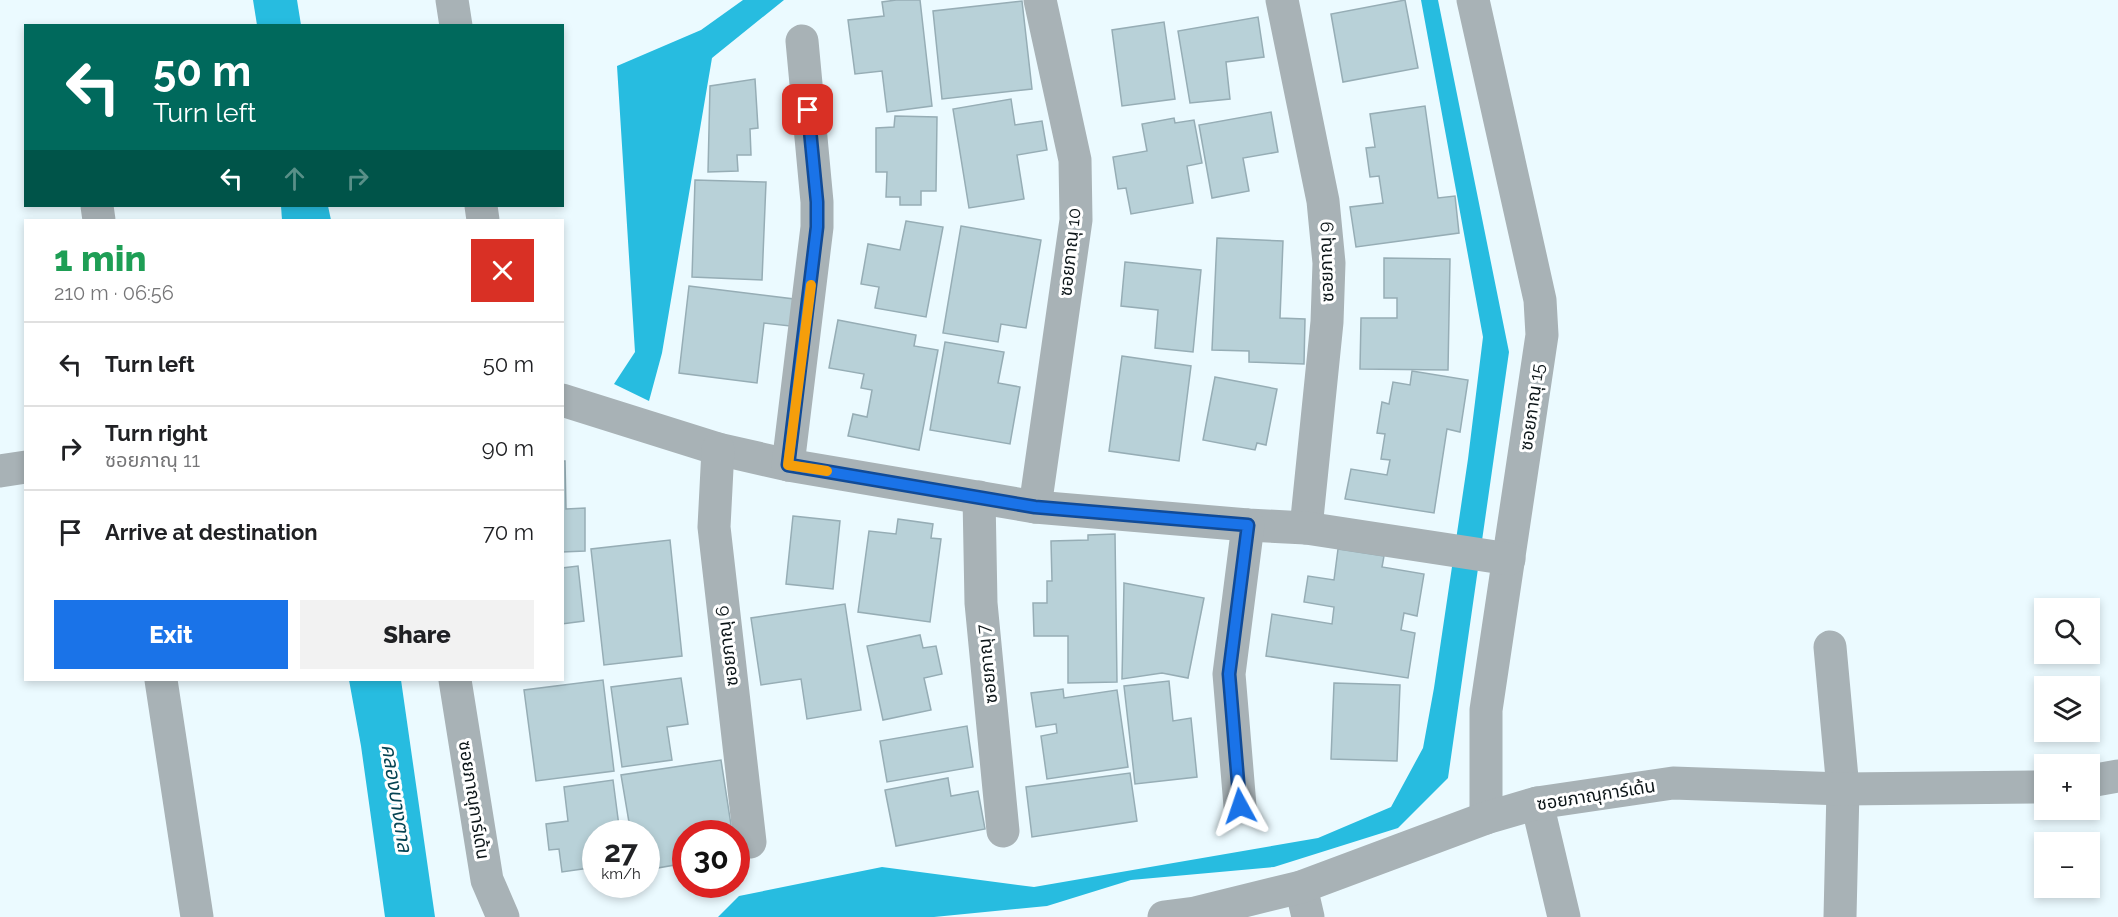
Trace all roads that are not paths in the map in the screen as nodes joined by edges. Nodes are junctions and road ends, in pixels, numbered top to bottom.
1 (452, 0) edge
2 (1040, 0) edge
3 (1282, 0) edge
4 (1473, 0) edge
5 (456, 24) edge
6 (802, 41) dead end
7 (564, 401) edge
8 (718, 449) junction
9 (788, 465) junction
10 (24, 467) edge
11 (0, 471) edge
12 (979, 496) junction
13 (1035, 507) junction
14 (1248, 525) junction
15 (1306, 528) junction
16 (1498, 558) junction
17 (1830, 647) dead end
18 (161, 681) edge
19 (455, 681) edge
20 (2118, 776) edge
21 (2100, 779) edge
22 (2034, 787) edge
23 (1843, 789) junction
24 (1537, 803) junction
25 (1240, 806) dead end
26 (1486, 818) junction
27 (747, 820) edge
28 (1003, 831) dead end
29 (1304, 902) edge
30 (197, 917) edge
31 (503, 917) edge
32 (1164, 917) edge
33 (1563, 917) edge
34 (1840, 917) edge

1 - 5 street
2 - 13 street, ซอยภาณุ 10
3 - 15 street, ซอยภาณุ 9
4 - 16 street, ซอยภาณุ 15
6 - 9 street
7 - 8 street
8 - 9 street
8 - 27 street, ซอยภาณุ 6
9 - 12 street
10 - 11 street
12 - 13 street
12 - 28 street, ซอยภาณุ 7
13 - 14 street
14 - 15 street
14 - 25 street
15 - 16 street
16 - 26 street, ซอยภาณุ 15
17 - 23 street
18 - 30 street
19 - 31 street, ซอยภาณุการ์เด้น
20 - 21 street
22 - 23 street, ซอยภาณุการ์เด้น
23 - 24 street, ซอยภาณุการ์เด้น
23 - 34 street
24 - 26 street, ซอยภาณุการ์เด้น
24 - 33 street
26 - 29 street, ซอยภาณุการ์เด้น
29 - 32 street, ซอยภาณุการ์เด้น

